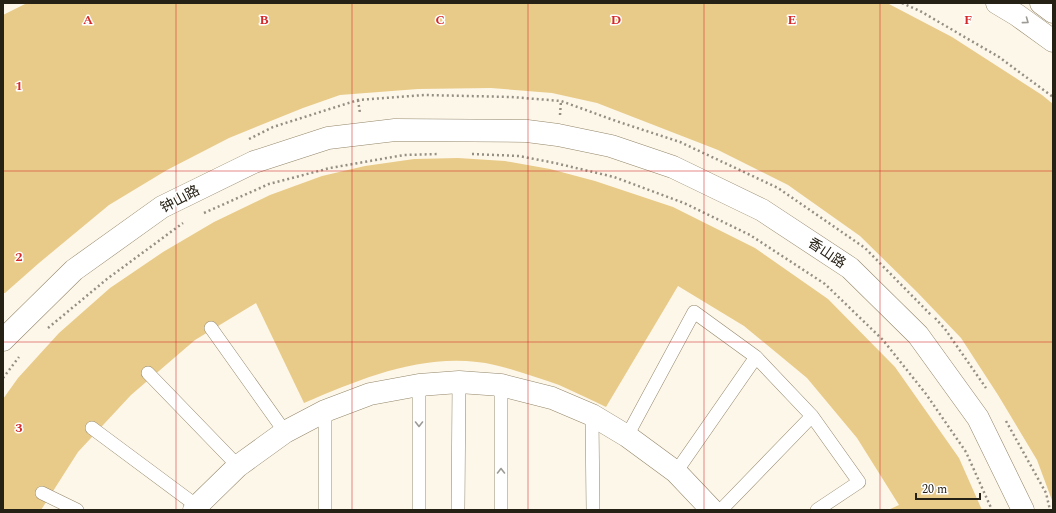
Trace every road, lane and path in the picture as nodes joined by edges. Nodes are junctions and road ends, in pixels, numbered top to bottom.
1 (902, 3) edge
2 (997, 3) edge
3 (1041, 3) edge
4 (1053, 12) edge
5 (1053, 41) edge
6 (1053, 97) edge
7 (527, 131) joint
8 (440, 154) dead end
9 (467, 154) dead end
10 (200, 215) dead end
11 (186, 221) dead end
12 (211, 328) dead end
13 (44, 332) dead end
14 (3, 340) edge
15 (22, 353) dead end
16 (756, 357) junction
17 (148, 373) dead end
18 (3, 378) edge
19 (459, 382) junction
20 (419, 385) junction
21 (501, 385) junction
22 (325, 411) junction
23 (592, 416) junction
24 (812, 416) junction
25 (92, 428) dead end
26 (285, 432) junction
27 (627, 436) junction
28 (238, 466) junction
29 (676, 472) junction
30 (42, 493) dead end
31 (196, 508) edge
32 (77, 510) edge
33 (325, 510) edge
34 (418, 510) edge
35 (458, 510) edge
36 (500, 510) edge
37 (593, 510) edge
38 (712, 510) edge
39 (721, 510) edge
40 (817, 510) edge
41 (992, 510) edge
42 (1023, 510) edge

1 - 6 path
2 -> 5 street
3 - 4 street
7 - 14 street, 钟山路
7 - 42 street, 香山路
8 - 10 path
9 - 41 path
11 - 13 path
12 - 26 lane
15 - 18 path
16 - 24 lane
16 - 27 lane
16 - 29 lane
17 - 28 lane
19 - 20 street
19 - 21 street
19 - 35 lane
20 - 22 street
20 -> 34 lane
21 - 23 street
36 -> 21 lane
22 - 26 street
22 - 33 lane
23 - 27 street
23 - 37 lane
24 - 39 lane
24 - 40 lane
25 - 31 lane
26 - 28 street
27 - 29 street
28 - 31 street
29 - 38 street
30 - 32 lane

